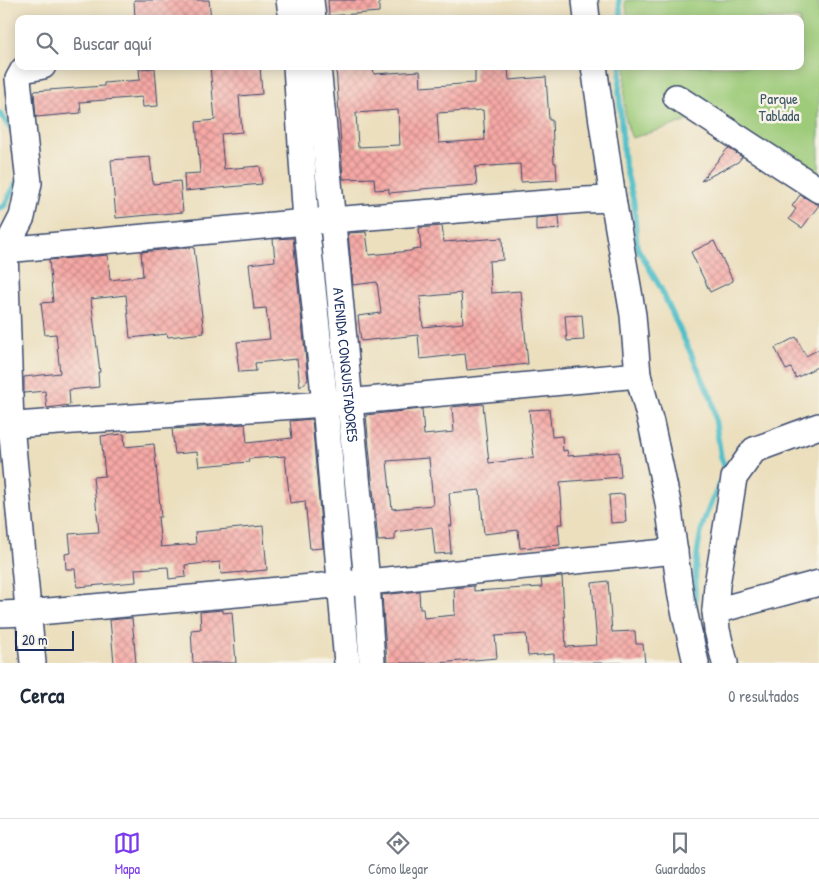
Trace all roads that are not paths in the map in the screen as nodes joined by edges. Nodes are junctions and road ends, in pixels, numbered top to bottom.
1 (290, 0) edge
2 (311, 0) edge
3 (585, 0) edge
4 (292, 15) edge
5 (313, 15) edge
6 (587, 15) edge
7 (23, 70) edge
8 (296, 70) edge
9 (318, 70) edge
10 (595, 70) edge
11 (676, 97) dead end
12 (819, 190) edge
13 (613, 199) junction
14 (332, 220) junction
15 (306, 222) junction
16 (4, 250) junction
17 (638, 375) junction
18 (349, 401) junction
19 (325, 404) junction
20 (6, 426) edge
21 (819, 426) edge
22 (675, 551) junction
23 (367, 582) junction
24 (819, 583) edge
25 (340, 584) junction
26 (715, 611) junction
27 (27, 613) junction
28 (0, 614) edge
29 (33, 663) edge
30 (347, 663) edge
31 (372, 663) edge
32 (696, 663) edge
33 (725, 663) edge

1 - 4 street
2 - 5 street
3 - 6 street
7 - 16 street
8 - 15 street, AVENIDA CONQUISTADORES
9 - 14 street, AVENIDA CONQUISTADORES
10 - 13 street
11 - 12 street
13 - 14 street
13 - 17 street
14 - 15 street
14 - 18 street, AVENIDA CONQUISTADORES
15 - 16 street
15 - 19 street, AVENIDA CONQUISTADORES
16 - 20 street
17 - 18 street
17 - 22 street
18 - 19 street
18 - 23 street, AVENIDA CONQUISTADORES
19 - 20 street
19 - 25 street, AVENIDA CONQUISTADORES
20 - 27 street
21 - 26 street
22 - 23 street
22 - 32 street
23 - 25 street
23 - 31 street, AVENIDA CONQUISTADORES
24 - 26 street
25 - 27 street
25 - 30 street, AVENIDA CONQUISTADORES
26 - 33 street
27 - 28 street
27 - 29 street

